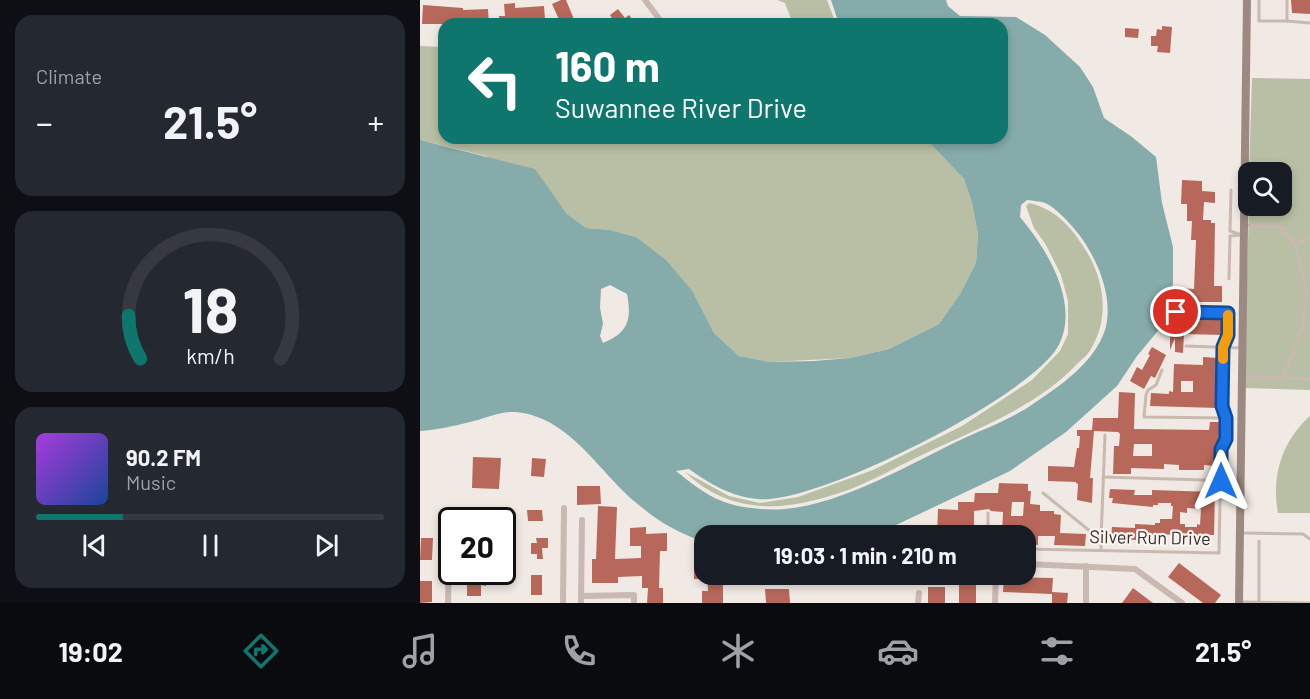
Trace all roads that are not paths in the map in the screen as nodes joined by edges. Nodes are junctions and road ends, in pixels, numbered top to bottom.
1 (645, 0) edge
2 (1287, 0) edge
3 (1247, 1) edge
4 (1259, 1) edge
5 (658, 18) edge
6 (1287, 21) junction
7 (1310, 23) edge
8 (1231, 190) dead end
9 (1244, 224) junction
10 (1244, 235) junction
11 (1310, 238) edge
12 (1295, 244) junction
13 (1229, 279) dead end
14 (1308, 292) edge
15 (1176, 312) dead end
16 (1186, 346) dead end
17 (1223, 347) junction
18 (1242, 348) junction
19 (1162, 370) dead end
20 (1242, 377) junction
21 (1283, 378) junction
22 (1310, 379) edge
23 (1226, 418) junction
24 (1104, 435) dead end
25 (1103, 477) junction
26 (1221, 481) junction
27 (1240, 481) junction
28 (1043, 493) dead end
29 (564, 508) dead end
30 (988, 513) dead end
31 (582, 520) dead end
32 (988, 525) edge
33 (1239, 533) junction
34 (1310, 539) edge
35 (1101, 540) junction
36 (1258, 541) dead end
37 (1036, 549) edge
38 (1101, 550) junction
39 (1036, 564) edge
40 (1086, 566) junction
41 (448, 585) edge
42 (996, 585) edge
43 (918, 593) dead end
44 (582, 599) edge
45 (448, 603) edge
46 (563, 603) edge
47 (634, 603) edge
48 (918, 603) edge
49 (995, 603) edge
50 (1086, 603) edge
51 (1182, 603) edge
52 (1239, 603) edge
53 (1254, 603) edge
54 (1259, 603) edge
55 (1310, 603) edge

1 - 5 street
2 - 6 lane
3 - 4 lane
3 - 9 street
4 - 6 lane
6 - 7 lane
8 - 10 lane
9 - 10 street
9 - 12 lane
10 - 13 lane
10 - 18 street
11 - 12 lane
12 - 14 lane
14 - 21 lane
15 - 17 lane
16 - 17 lane
17 - 18 lane
17 - 23 lane
18 - 20 street
19 - 23 lane
20 - 21 lane
20 - 27 street
21 - 22 lane
23 - 26 lane
24 - 25 lane
25 - 26 lane
25 - 35 lane
26 - 27 lane
26 - 38 lane, Silver Run Drive
27 - 33 street
28 - 35 lane
29 - 46 street
30 - 32 lane
31 - 44 street
33 - 34 lane
33 - 52 street
35 - 38 lane
36 - 54 lane
37 - 38 lane, Silver Run Drive
39 - 40 street
40 - 50 street
40 - 51 street
41 - 45 street
42 - 49 street
43 - 48 street
44 - 47 street
52 - 53 lane
53 - 54 lane
54 - 55 lane

